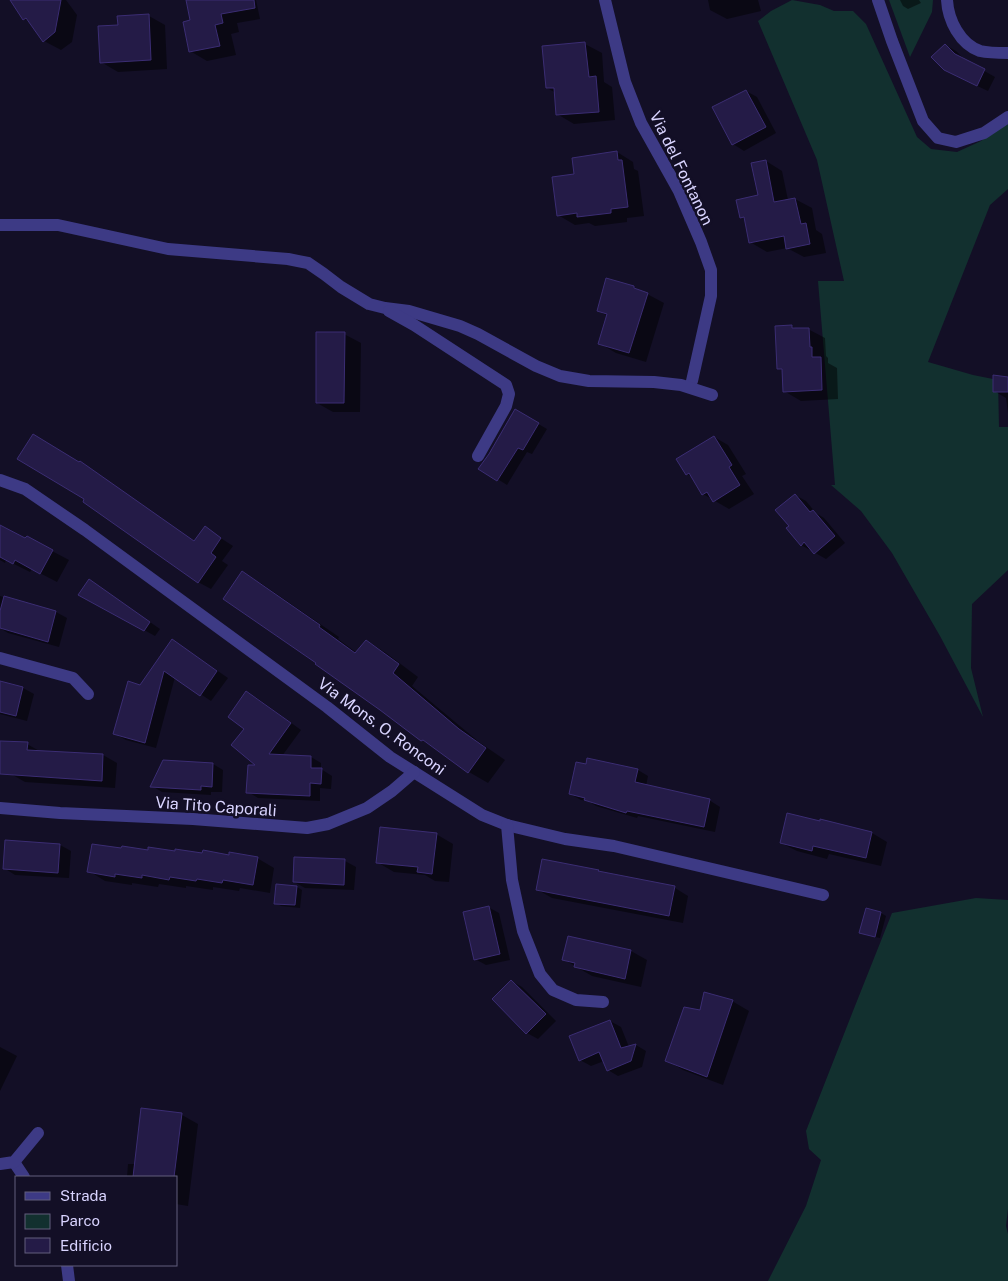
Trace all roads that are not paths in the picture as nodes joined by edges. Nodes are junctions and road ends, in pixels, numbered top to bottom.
1 (605, 0) edge
2 (878, 0) edge
3 (947, 0) edge
4 (1008, 53) edge
5 (1008, 116) edge
6 (0, 225) edge
7 (385, 308) junction
8 (692, 381) dead end
9 (712, 396) dead end
10 (478, 456) dead end
11 (0, 480) edge
12 (0, 658) edge
13 (88, 694) dead end
14 (414, 772) junction
15 (0, 808) edge
16 (507, 825) junction
17 (823, 895) dead end
18 (603, 1002) dead end
19 (38, 1133) dead end
20 (14, 1162) junction
21 (0, 1164) edge
22 (23, 1176) edge
23 (67, 1266) edge
24 (69, 1281) edge

1 - 8 street, Via del Fontanon
2 - 5 street
3 - 4 street
6 - 7 street
7 - 9 street
7 - 10 street
11 - 14 street, Via Mons. O. Ronconi
12 - 13 street
14 - 15 street, Via Tito Caporali
14 - 16 street, Via Mons. O. Ronconi
16 - 17 street, Via Mons. O. Ronconi
16 - 18 street
19 - 20 street
20 - 21 street
20 - 22 street
23 - 24 street

